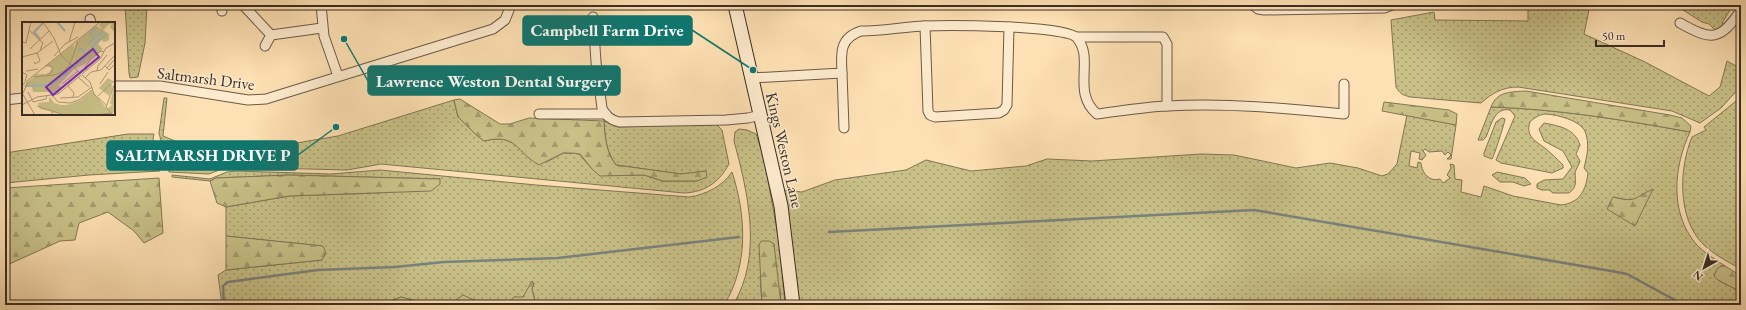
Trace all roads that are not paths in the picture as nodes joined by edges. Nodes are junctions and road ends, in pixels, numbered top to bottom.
1 (243, 5) edge
2 (321, 5) edge
3 (512, 5) edge
4 (735, 5) edge
5 (1253, 5) edge
6 (1392, 5) edge
7 (1741, 10) edge
8 (593, 17) dead end
9 (1680, 23) dead end
10 (925, 26) junction
11 (1009, 27) junction
12 (322, 28) junction
13 (271, 35) junction
14 (1077, 38) junction
15 (265, 46) dead end
16 (842, 73) junction
17 (338, 76) junction
18 (751, 78) junction
19 (1344, 84) dead end
20 (115, 86) edge
21 (22, 98) edge
22 (5, 100) edge
23 (1167, 106) junction
24 (539, 114) dead end
25 (606, 114) junction
26 (761, 115) junction
27 (844, 128) dead end
28 (793, 305) edge

1 - 13 street
2 - 12 street
3 - 17 street, Saltmarsh Drive
4 - 18 street, Kings Weston Lane
5 - 6 street
7 - 9 street
8 - 25 street
10 - 11 street
10 - 11 street
10 - 16 street
11 - 14 street
12 - 13 street
12 - 17 street
13 - 15 street
14 - 23 street
14 - 23 street
16 - 18 street
16 - 27 street
17 - 20 street, Saltmarsh Drive
18 - 26 street, Kings Weston Lane
19 - 23 street
21 - 22 street
24 - 25 street
25 - 26 street
26 - 28 street, Kings Weston Lane

